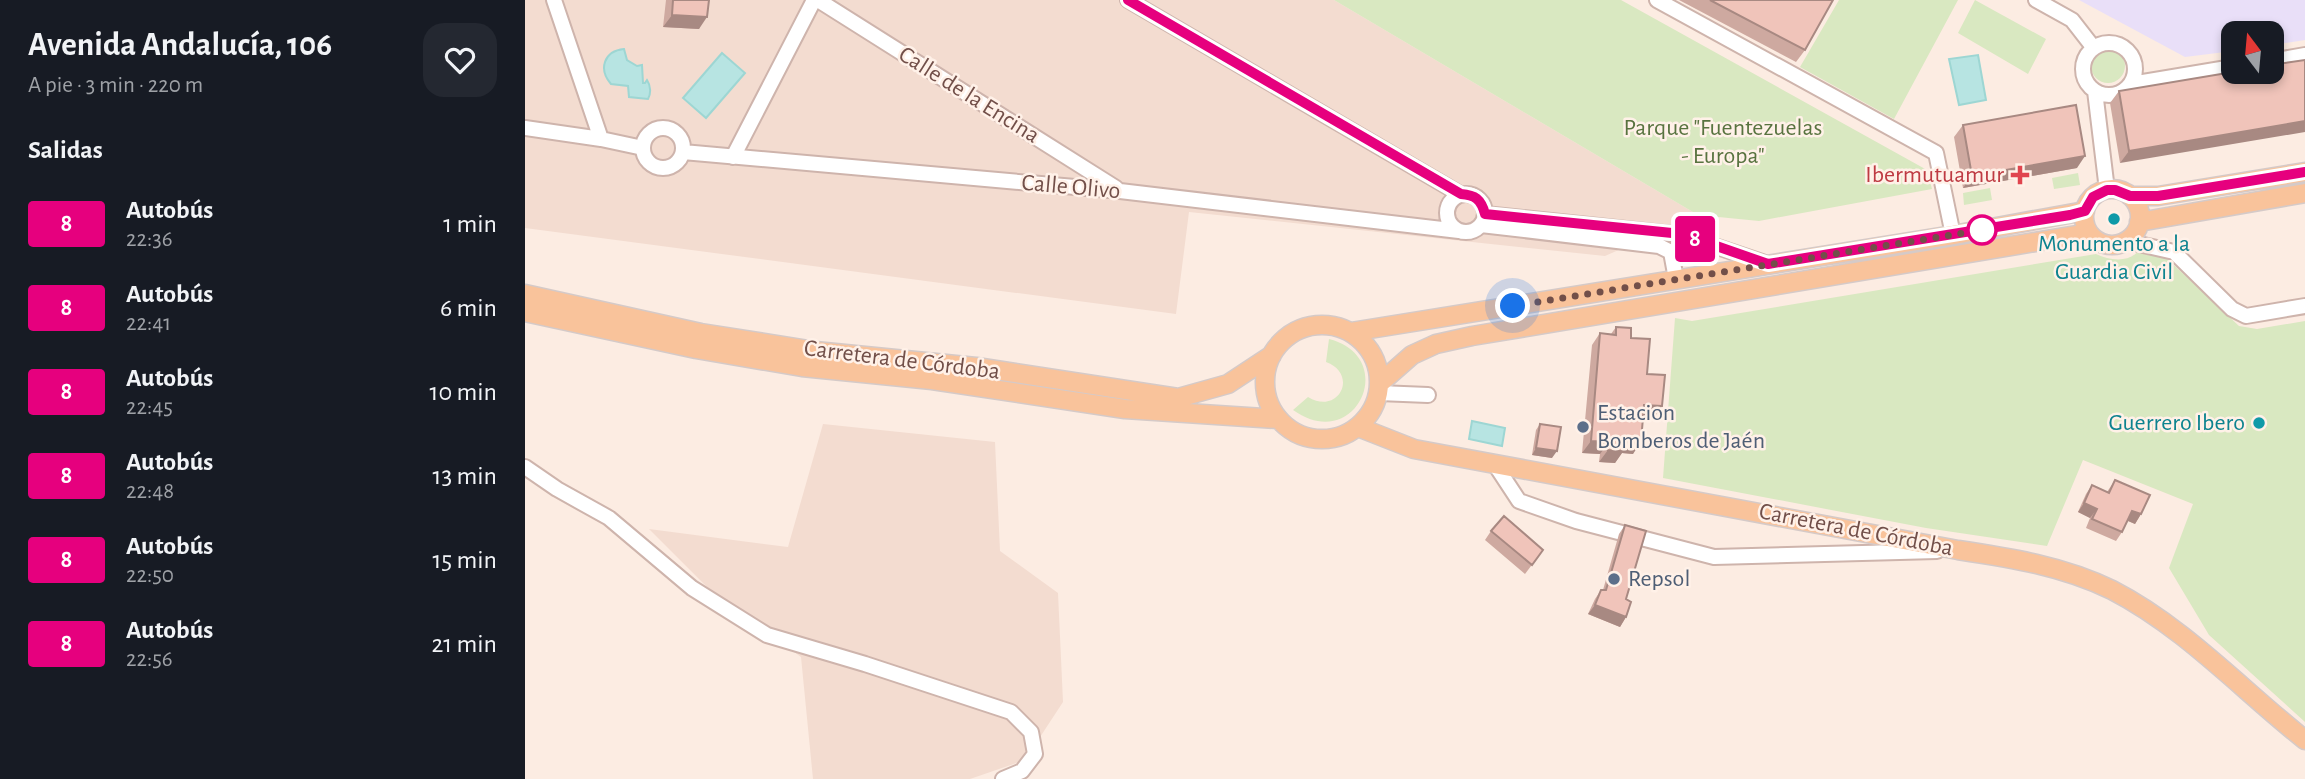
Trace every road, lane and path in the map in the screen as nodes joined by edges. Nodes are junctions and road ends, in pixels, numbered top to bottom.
1 (554, 0) edge
2 (816, 0) edge
3 (1128, 0) edge
4 (1657, 0) edge
5 (2036, 0) edge
6 (2093, 47) junction
7 (2305, 55) edge
8 (2284, 59) edge
9 (2221, 69) edge
10 (2131, 84) junction
11 (2095, 91) junction
12 (525, 128) edge
13 (601, 139) junction
14 (643, 148) junction
15 (683, 152) junction
16 (733, 157) junction
17 (2305, 172) edge
18 (2107, 190) junction
19 (1119, 191) junction
20 (2305, 193) edge
21 (1461, 194) junction
22 (2130, 196) junction
23 (2085, 211) junction
24 (1483, 219) junction
25 (2139, 222) junction
26 (1459, 231) junction
27 (2089, 233) junction
28 (1953, 235) junction
29 (2126, 241) junction
30 (1768, 264) junction
31 (1676, 279) junction
32 (525, 294) edge
33 (2305, 306) edge
34 (525, 312) edge
35 (1351, 332) junction
36 (1272, 355) junction
37 (1379, 389) junction
38 (1428, 395) dead end
39 (1278, 419) junction
40 (1358, 427) junction
41 (1494, 463) junction
42 (525, 467) edge
43 (1958, 550) junction
44 (2305, 740) edge
45 (1003, 779) edge

1 - 13 street
2 - 16 street
2 - 19 street, Calle de la Encina
3 - 21 street
4 - 28 street
5 - 6 street
6 - 10 street
6 - 11 street
7 - 8 street
9 - 10 street
10 - 11 street
11 - 18 street
12 - 13 street
13 - 14 street
14 - 15 street
14 - 15 street
15 - 16 street, Calle Olivo
16 - 19 street, Calle Olivo
17 - 22 main road
18 - 22 main road
18 - 23 main road
19 - 26 street, Calle Olivo
20 - 25 main road
21 - 24 street
21 - 26 street
22 - 25 main road
23 - 27 main road
23 - 28 main road
24 - 26 street
24 - 30 street
24 - 31 street
25 - 29 main road
27 - 29 main road
27 - 37 main road
28 - 30 main road
29 - 33 street
30 - 31 main road
31 - 35 main road
32 - 36 main road, Carretera de Córdoba
34 - 39 main road, Carretera de Córdoba
35 - 36 main road
35 - 37 main road
36 - 39 main road
37 - 38 street
37 - 40 main road
39 - 40 main road
40 - 41 main road, Carretera de Córdoba
41 - 43 main road, Carretera de Córdoba
41 - 43 street
42 - 45 street
43 - 44 main road, Carretera de Córdoba

